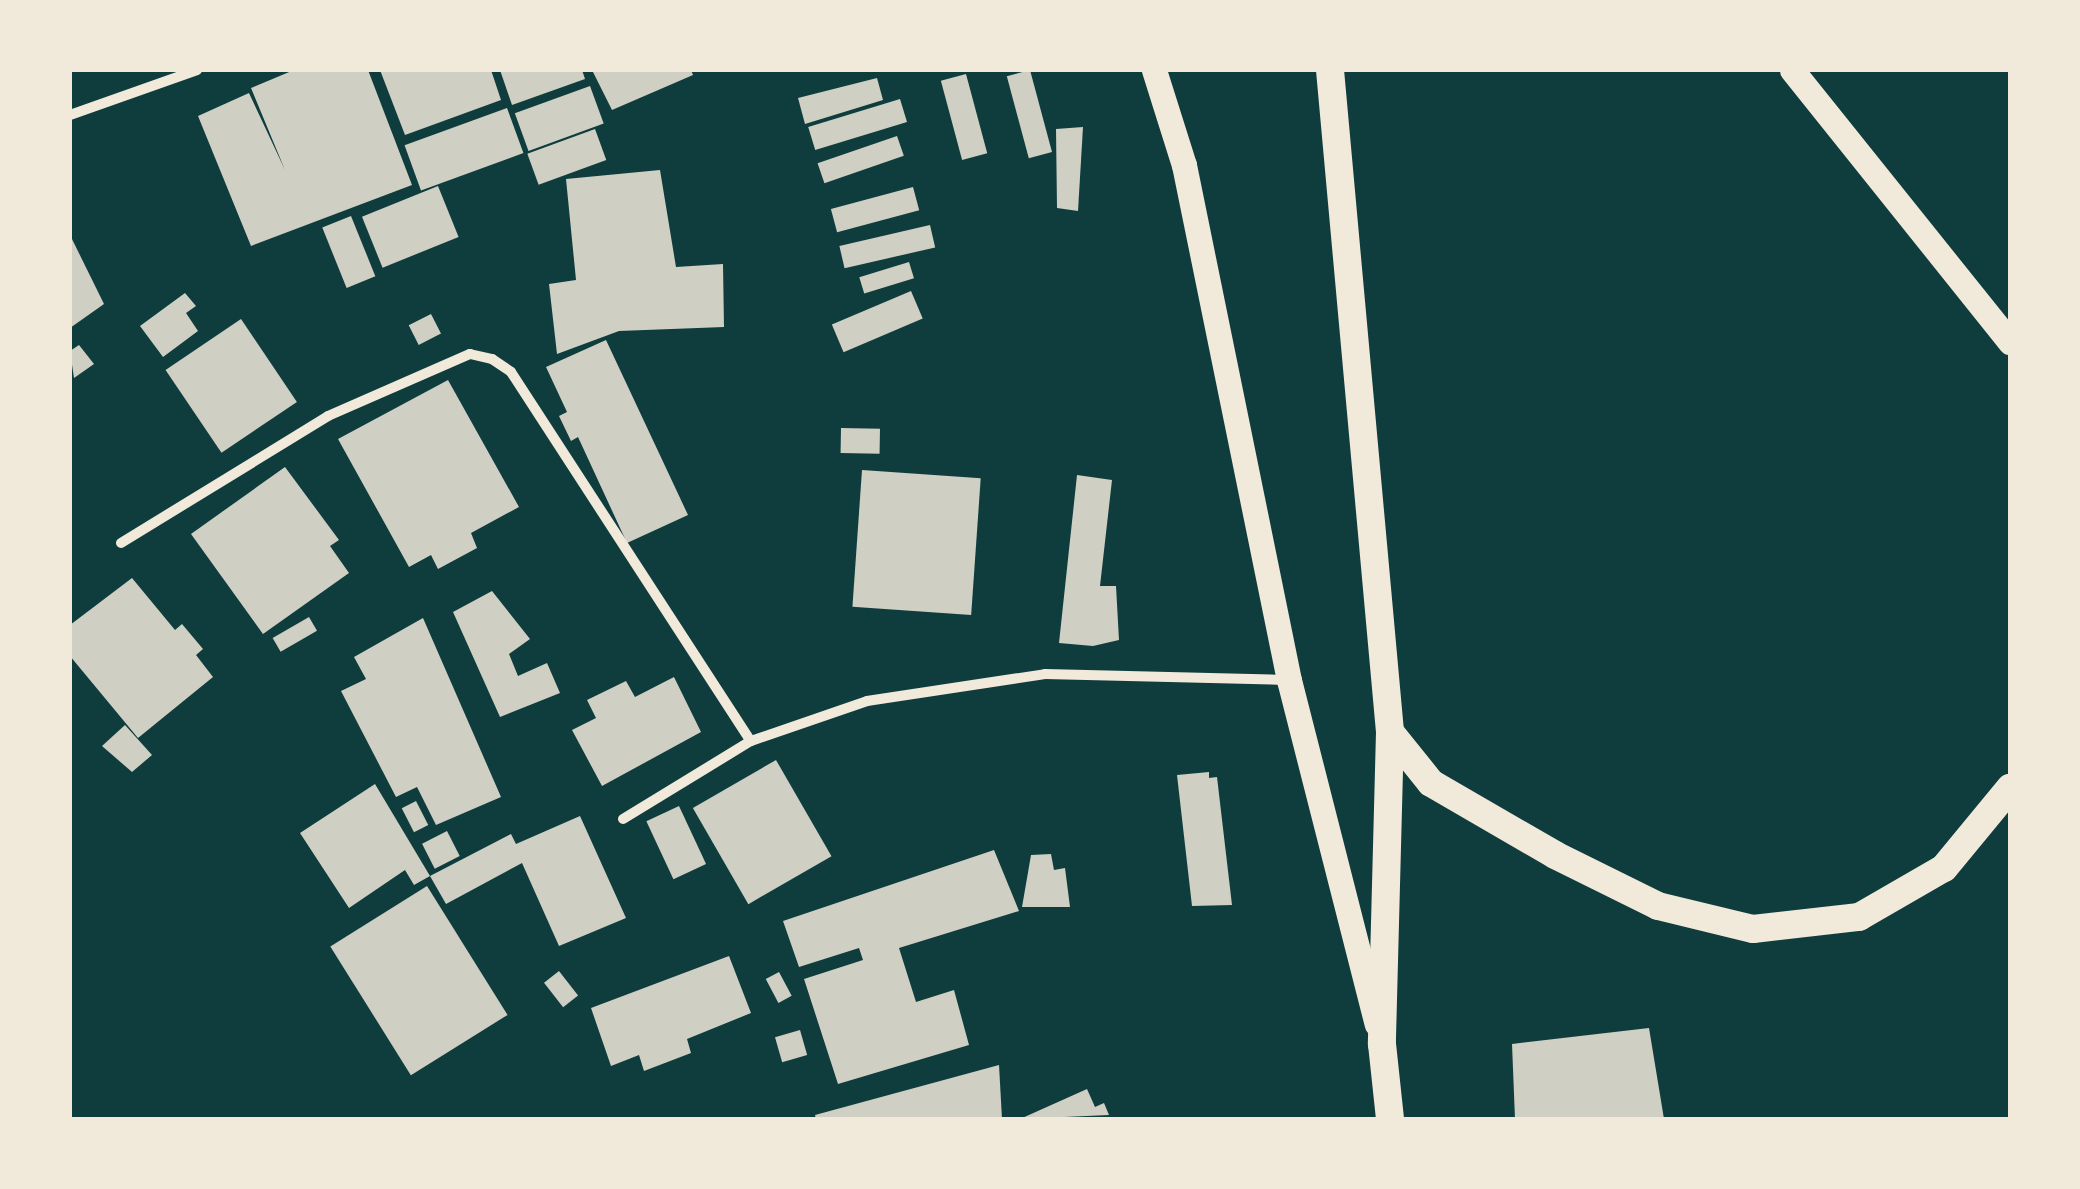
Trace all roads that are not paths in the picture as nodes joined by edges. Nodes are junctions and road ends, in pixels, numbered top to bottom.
1 (197, 70) edge
2 (1154, 70) edge
3 (1330, 70) edge
4 (1792, 70) edge
5 (70, 114) edge
6 (2010, 342) edge
7 (121, 543) dead end
8 (1289, 680) junction
9 (1390, 732) junction
10 (751, 741) junction
11 (2010, 788) edge
12 (622, 818) dead end
13 (1382, 1044) junction
14 (1390, 1119) edge

1 - 5 street
2 - 8 main road
3 - 9 highway
4 - 6 main road
7 - 10 street
8 - 10 street
8 - 13 main road
9 - 11 highway
9 - 13 highway
10 - 12 street
13 - 14 highway

